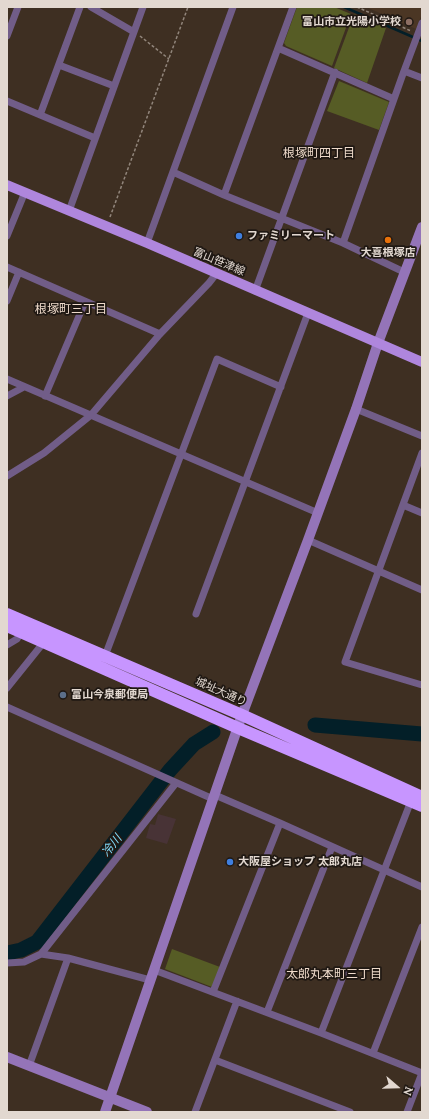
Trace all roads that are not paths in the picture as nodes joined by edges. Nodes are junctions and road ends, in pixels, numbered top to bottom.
1 (18, 7) edge
2 (80, 7) edge
3 (91, 7) edge
4 (143, 7) edge
5 (233, 7) edge
6 (293, 7) edge
7 (422, 23) edge
8 (134, 32) junction
9 (7, 36) edge
10 (278, 48) junction
11 (59, 65) junction
12 (404, 71) junction
13 (335, 72) junction
14 (422, 78) edge
15 (114, 86) junction
16 (394, 99) junction
17 (7, 101) edge
18 (40, 115) junction
19 (95, 138) junction
20 (172, 172) junction
21 (7, 185) edge
22 (25, 192) junction
23 (224, 195) junction
24 (69, 211) junction
25 (282, 219) junction
26 (422, 226) edge
27 (7, 236) edge
28 (147, 243) junction
29 (343, 244) junction
30 (7, 267) edge
31 (19, 272) junction
32 (404, 272) junction
33 (216, 274) junction
34 (255, 291) junction
35 (7, 300) edge
36 (85, 302) junction
37 (308, 313) junction
38 (160, 334) junction
39 (378, 343) junction
40 (422, 362) edge
41 (7, 379) edge
42 (24, 387) junction
43 (282, 387) junction
44 (7, 396) edge
45 (45, 396) junction
46 (356, 408) junction
47 (91, 415) junction
48 (422, 436) edge
49 (422, 452) edge
50 (181, 454) junction
51 (7, 476) edge
52 (246, 482) junction
53 (403, 504) junction
54 (318, 513) junction
55 (422, 513) edge
56 (308, 540) junction
57 (377, 571) junction
58 (422, 590) edge
59 (7, 614) edge
60 (196, 614) dead end
61 (7, 626) edge
62 (21, 632) junction
63 (44, 642) junction
64 (7, 645) edge
65 (105, 656) junction
66 (422, 685) edge
67 (7, 688) edge
68 (7, 707) edge
69 (242, 715) junction
70 (238, 728) junction
71 (176, 783) junction
72 (214, 797) junction
73 (418, 802) edge
74 (280, 823) junction
75 (332, 847) junction
76 (385, 870) junction
77 (422, 887) edge
78 (422, 928) edge
79 (41, 954) junction
80 (68, 958) junction
81 (7, 963) edge
82 (154, 970) junction
83 (150, 980) junction
84 (213, 992) junction
85 (237, 1001) junction
86 (267, 1012) junction
87 (321, 1033) junction
88 (373, 1053) junction
89 (7, 1057) edge
90 (215, 1060) junction
91 (29, 1066) junction
92 (110, 1098) junction
93 (105, 1112) edge
94 (147, 1112) edge
95 (195, 1112) edge
96 (350, 1112) edge
97 (407, 1112) edge

1 - 9 street
2 - 11 street
3 - 8 street
4 - 8 street
5 - 20 street
6 - 10 street
7 - 12 street
8 - 15 street
10 - 13 street
10 - 23 street
11 - 15 street
11 - 18 street
12 - 14 street
12 - 16 street
13 - 16 street
13 - 25 street
15 - 19 street
16 - 29 street
17 - 18 street
18 - 19 street
19 - 24 street
20 - 23 street
20 - 28 street
21 - 22 main road, 富山笹津線
22 - 24 main road, 富山笹津線
22 - 27 street
23 - 25 street
24 - 28 main road, 富山笹津線
25 - 29 street
25 - 34 street
26 - 32 street
28 - 33 main road, 富山笹津線
29 - 32 street
30 - 31 street
31 - 35 street
31 - 36 street
32 - 39 street
33 - 34 main road, 富山笹津線
33 - 38 street
34 - 37 main road, 富山笹津線
36 - 38 street
36 - 45 street
37 - 39 main road, 富山笹津線
37 - 43 street
38 - 47 street
39 - 40 main road, 富山笹津線
39 - 46 street
41 - 42 street
42 - 44 street
42 - 45 street
43 - 50 street
43 - 52 street
45 - 47 street
46 - 48 street
46 - 54 street
47 - 50 street
47 - 51 street
49 - 53 street
50 - 52 street
50 - 65 street
52 - 54 street
52 - 60 street
53 - 55 street
53 - 57 street
54 - 56 street
56 - 57 street
56 - 69 street
57 - 58 street
57 - 66 street
59 - 65 highway, 城址大通り
61 - 62 highway
62 - 63 highway
62 - 64 street
63 - 67 street
63 - 70 highway
65 - 69 highway, 城址大通り
68 - 71 street
69 - 70 street
69 - 73 highway, 城址大通り
70 - 72 street
70 - 73 highway
71 - 72 street
71 - 79 street
72 - 74 street
72 - 82 street
73 - 76 street
74 - 75 street
74 - 84 street
75 - 76 street
75 - 86 street
76 - 77 street
76 - 87 street
78 - 88 street
79 - 80 street
79 - 81 street
80 - 83 street
80 - 91 street
82 - 83 street
82 - 84 street
83 - 92 street
84 - 85 street
85 - 86 street
85 - 90 street
86 - 87 street
87 - 88 street
88 - 97 street
89 - 91 street
90 - 95 street
90 - 96 street
91 - 92 street
92 - 93 street
92 - 94 street

